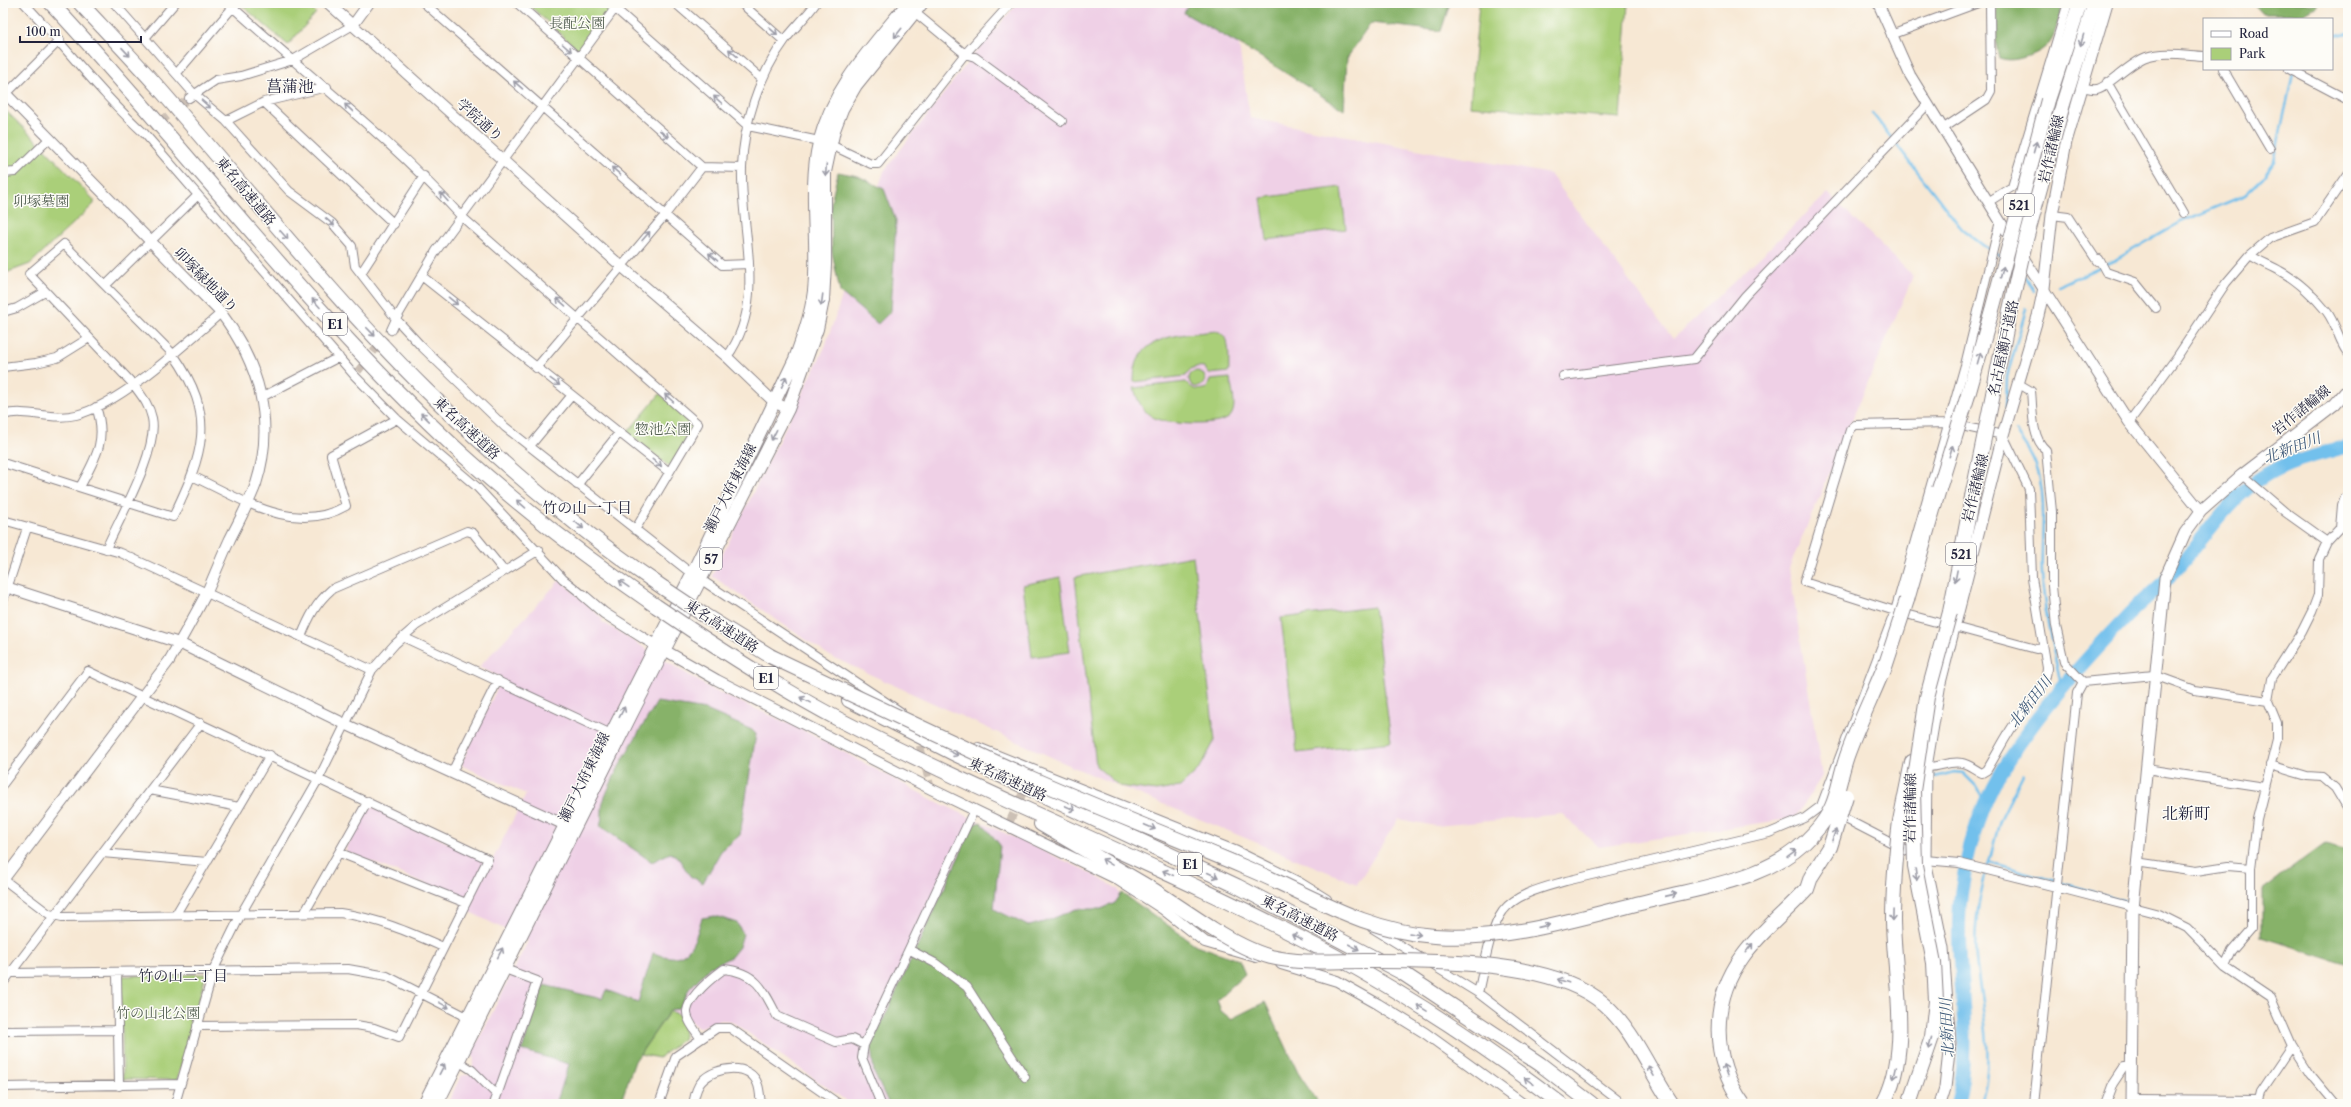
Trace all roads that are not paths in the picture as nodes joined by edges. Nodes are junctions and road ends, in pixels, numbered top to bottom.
1 (24, 3) edge
2 (51, 3) edge
3 (80, 3) edge
4 (114, 3) edge
5 (175, 3) edge
6 (328, 3) edge
7 (369, 3) edge
8 (424, 3) edge
9 (675, 3) edge
10 (741, 3) edge
11 (922, 3) edge
12 (1010, 3) edge
13 (1878, 3) edge
14 (1978, 3) edge
15 (1990, 3) edge
16 (2068, 3) edge
17 (2080, 3) edge
18 (2095, 3) edge
19 (2108, 3) edge
20 (520, 4) edge
21 (231, 5) edge
22 (614, 5) edge
23 (812, 5) edge
24 (910, 7) edge
25 (353, 25) junction
26 (1891, 35) junction
27 (145, 38) junction
28 (60, 40) junction
29 (784, 41) junction
30 (965, 54) junction
31 (2203, 56) edge
32 (578, 58) junction
33 (293, 60) junction
34 (2224, 70) edge
35 (2291, 70) edge
36 (177, 73) junction
37 (762, 79) junction
38 (2107, 82) junction
39 (327, 87) junction
40 (2082, 87) junction
41 (5, 93) edge
42 (192, 96) junction
43 (2348, 100) edge
44 (264, 102) junction
45 (1928, 104) junction
46 (542, 106) junction
47 (1062, 121) dead end
48 (226, 122) junction
49 (748, 126) junction
50 (1944, 128) junction
51 (50, 138) junction
52 (824, 143) junction
53 (2270, 149) dead end
54 (502, 158) junction
55 (702, 166) junction
56 (742, 168) junction
57 (3, 173) edge
58 (2348, 174) edge
59 (424, 176) junction
60 (198, 195) junction
61 (1988, 202) junction
62 (2184, 213) dead end
63 (665, 214) junction
64 (2052, 215) junction
65 (461, 216) junction
66 (2000, 221) junction
67 (394, 224) junction
68 (150, 242) junction
69 (2250, 255) junction
70 (617, 262) junction
71 (749, 264) junction
72 (360, 273) junction
73 (422, 277) junction
74 (106, 285) junction
75 (2044, 288) junction
76 (45, 292) junction
77 (2156, 308) dead end
78 (3, 312) edge
79 (220, 313) junction
80 (578, 317) junction
81 (396, 319) junction
82 (391, 330) tunnel mouth
83 (89, 338) junction
84 (2348, 353) edge
85 (173, 354) junction
86 (727, 357) junction
87 (339, 358) junction
88 (3, 367) edge
89 (536, 368) junction
90 (1563, 376) dead end
91 (133, 384) junction
92 (2019, 384) junction
93 (2348, 389) edge
94 (572, 395) junction
95 (262, 397) junction
96 (774, 402) junction
97 (96, 408) junction
98 (788, 408) junction
99 (3, 415) edge
100 (397, 419) junction
101 (2129, 422) junction
102 (1948, 423) junction
103 (619, 433) junction
104 (2003, 435) junction
105 (530, 446) junction
106 (3, 463) edge
107 (669, 472) junction
108 (192, 476) junction
109 (2246, 478) junction
110 (578, 485) junction
111 (80, 487) junction
112 (2348, 496) edge
113 (249, 502) junction
114 (126, 503) junction
115 (2201, 511) junction
116 (3, 520) edge
117 (27, 528) junction
118 (635, 530) junction
119 (2327, 542) junction
120 (106, 548) junction
121 (539, 550) junction
122 (504, 571) junction
123 (696, 577) junction
124 (5, 587) edge
125 (206, 592) junction
126 (582, 595) joint
127 (3, 601) edge
128 (1895, 611) junction
129 (1955, 626) junction
130 (301, 637) junction
131 (403, 637) junction
132 (179, 643) junction
133 (660, 648) junction
134 (2043, 648) junction
135 (770, 656) junction
136 (1885, 665) junction
137 (372, 670) junction
138 (2154, 675) junction
139 (498, 680) junction
140 (2082, 681) junction
141 (142, 696) junction
142 (1927, 697) junction
143 (2268, 701) junction
144 (839, 719) junction
145 (201, 723) junction
146 (345, 724) junction
147 (611, 734) junction
148 (270, 755) junction
149 (2270, 765) junction
150 (1926, 767) junction
151 (2146, 769) junction
152 (452, 772) junction
153 (319, 778) junction
154 (3, 784) edge
155 (2264, 786) junction
156 (150, 790) junction
157 (368, 802) junction
158 (1821, 806) junction
159 (239, 807) junction
160 (2347, 808) edge
161 (974, 810) junction
162 (565, 825) junction
163 (102, 853) junction
164 (340, 853) junction
165 (1925, 860) junction
166 (207, 862) junction
167 (2136, 862) junction
168 (2251, 868) junction
169 (3, 879) edge
170 (2056, 887) junction
171 (466, 903) junction
172 (2133, 908) junction
173 (305, 912) junction
174 (176, 914) junction
175 (241, 914) junction
176 (55, 915) junction
177 (443, 947) junction
178 (910, 950) junction
179 (2225, 967) junction
180 (214, 969) junction
181 (505, 969) junction
182 (12, 973) junction
183 (117, 973) junction
184 (3, 983) edge
185 (422, 992) junction
186 (1478, 993) junction
187 (467, 1017) junction
188 (197, 1026) junction
189 (118, 1030) junction
190 (3, 1031) edge
191 (700, 1038) junction
192 (864, 1045) junction
193 (2292, 1046) junction
194 (458, 1061) junction
195 (2132, 1067) junction
196 (1025, 1077) dead end
197 (180, 1084) junction
198 (119, 1086) junction
199 (3, 1087) edge
200 (496, 1095) junction
201 (2131, 1102) edge
202 (2260, 1102) edge
203 (175, 1104) edge
204 (424, 1104) edge
205 (437, 1104) edge
206 (494, 1104) edge
207 (659, 1104) edge
208 (693, 1104) edge
209 (761, 1104) edge
210 (839, 1104) edge
211 (881, 1104) edge
212 (1523, 1104) edge
213 (1561, 1104) edge
214 (1592, 1104) edge
215 (1623, 1104) edge
216 (1672, 1104) edge
217 (1744, 1104) edge
218 (1883, 1104) edge
219 (1909, 1104) edge
220 (1940, 1104) edge
221 (2034, 1104) edge
222 (2105, 1104) edge
223 (2335, 1104) edge

1 - 28 street
144 -> 2 highway, 東名高速道路 / E1, bridge
3 -> 135 highway, 東名高速道路 / E1, bridge
4 - 27 street
5 - 27 street
6 - 25 street, 学院通り
7 - 25 street
46 -> 8 street
37 -> 9 street
10 -> 29 street
11 - 24 main road, 瀬戸大府東海線 / 57
12 - 30 street
13 - 26 street
14 - 26 street
15 - 50 street
16 - 61 street
136 -> 17 highway, 名古屋瀬戸道路 / 521, bridge
18 -> 142 highway, 名古屋瀬戸道路 / 521, bridge
19 - 40 main road, 岩作諸輪線
20 -> 32 street
21 - 33 street
21 - 36 street
22 - 32 street
49 -> 22 street
23 - 29 street
24 - 30 street
24 - 52 main road, 瀬戸大府東海線 / 57
25 - 33 street
25 - 54 street, 学院通り
26 - 45 street
27 - 36 street
28 - 41 street
28 - 60 street
29 - 37 street
30 - 47 street
30 - 52 street
31 - 38 street
32 - 46 street
32 -> 55 street
33 - 39 street
33 - 42 street
34 - 53 street
35 - 43 street
36 - 42 street
37 - 49 street
38 - 40 street
38 - 62 street
39 - 44 street
59 -> 39 street
40 - 64 main road, 岩作諸輪線
41 - 51 street, 卯塚緑地通り
42 -> 48 street
44 - 48 street
44 - 67 street
45 - 50 street
45 - 90 street
46 - 54 street
63 -> 46 street
48 -> 72 street
49 - 52 street
49 - 56 street
50 - 61 street
51 - 57 street
51 - 68 street, 卯塚緑地通り
96 -> 52 main road, 瀬戸大府東海線 / 57
52 -> 98 main road, 瀬戸大府東海線 / 57
54 - 65 street
54 - 70 street, 学院通り
55 - 56 street
55 - 63 street
56 - 71 street
58 - 69 street
65 -> 59 street
59 - 67 street
60 - 68 street
60 - 87 street
61 - 66 street
70 -> 63 street
71 -> 63 street
64 - 75 main road, 岩作諸輪線
64 - 77 street
65 - 73 street
80 -> 65 street
66 - 75 street
66 - 102 street
67 - 72 street
68 - 74 street
68 - 79 street, 卯塚緑地通り
69 - 84 street
69 - 101 street
70 - 80 street
70 - 86 street, 学院通り
71 - 86 street
72 - 81 street
73 - 81 street
73 -> 89 street
74 - 76 street
74 - 85 street
75 - 92 main road, 岩作諸輪線
75 - 101 street
76 - 78 street
76 - 83 street
79 - 85 street
79 - 95 street, 卯塚緑地通り
80 - 89 street
107 -> 80 street
81 - 82 street
81 - 105 street
83 - 88 street
83 - 91 street
85 - 91 street
85 - 108 street
86 - 96 street, 学院通り
87 - 95 street
87 - 100 street
89 -> 94 street
91 - 97 street
91 - 114 street
92 - 104 main road, 岩作諸輪線
92 - 140 street
93 - 109 main road, 岩作諸輪線
94 - 103 street
94 - 105 street
95 - 113 street, 卯塚緑地通り
96 - 98 street
96 - 123 main road, 瀬戸大府東海線 / 57
97 - 99 street
97 - 111 street
98 -> 123 main road, 瀬戸大府東海線 / 57
100 - 113 street
100 - 121 street
101 - 115 street
102 - 104 street
102 - 128 street
102 - 128 street
103 -> 107 street
103 - 110 street
104 - 129 main road, 岩作諸輪線
104 - 134 street
105 - 110 street
106 - 111 street
107 - 118 street
108 - 113 street
108 - 114 street
109 - 115 main road, 岩作諸輪線
109 - 119 street
110 - 118 street
111 - 114 street
112 - 119 street
113 - 125 street, 卯塚緑地通り
114 - 120 street
115 - 138 main road, 岩作諸輪線
116 - 117 street
117 - 120 street
117 - 124 street
118 - 123 street
119 - 143 street
120 - 125 street
121 - 122 street
121 - 126 street
122 - 130 street
122 - 131 street
123 - 133 main road, 瀬戸大府東海線 / 57
123 - 186 street
124 - 127 street
124 - 132 street
125 - 130 street
125 - 132 street, 卯塚緑地通り
126 - 133 street
128 - 129 street
128 - 158 street
129 - 134 street
129 - 150 main road, 岩作諸輪線
130 - 137 street
131 - 137 street
131 - 139 street
132 - 141 street, 卯塚緑地通り
132 - 146 street
147 -> 133 main road, 瀬戸大府東海線 / 57
133 - 161 street
133 - 181 main road, 瀬戸大府東海線 / 57
134 - 150 street
135 -> 136 highway, bridge
135 -> 214 highway, 東名高速道路 / E1
217 -> 136 highway, bridge
137 - 146 street
138 - 140 street
138 - 143 street
138 - 151 main road, 岩作諸輪線
139 - 147 street
139 - 152 street
140 - 170 street
141 - 145 street
141 - 154 street
141 - 169 street, 卯塚緑地通り
142 -> 218 highway, bridge
142 -> 219 highway, bridge
143 - 149 street
213 -> 144 highway, 東名高速道路 / E1
216 -> 144 highway, bridge
145 - 148 street
145 - 156 street
146 - 152 street
146 - 153 street
147 - 162 main road, 瀬戸大府東海線 / 57
148 - 153 street
148 - 159 street
149 - 155 street
149 - 160 street
150 - 165 main road, 岩作諸輪線
151 - 155 street
151 - 167 main road, 岩作諸輪線
152 - 162 street
153 - 157 street
153 - 175 street
155 - 168 street
156 - 159 street
156 - 163 street
157 - 164 street
157 - 171 street
158 - 165 street
158 - 186 street
159 - 166 street
161 - 178 street
161 - 212 street
187 -> 162 main road, 瀬戸大府東海線 / 57
163 - 166 street
163 - 176 street
164 - 171 street
164 - 173 street
165 - 170 street
165 - 220 main road, 岩作諸輪線
166 - 174 street
167 - 168 street
167 - 172 main road, 岩作諸輪線
168 - 179 street
169 - 176 street
170 - 172 street
170 - 221 street
171 - 177 street
172 - 179 street
172 - 195 main road, 岩作諸輪線
173 - 175 street
173 - 177 street
174 - 175 street
174 - 176 street
175 - 180 street
176 - 182 street
177 - 185 street
178 - 192 street
178 - 196 street
179 - 193 street
180 - 183 street
180 - 185 street
180 - 188 street
181 - 194 main road, 瀬戸大府東海線 / 57
181 - 200 street
182 - 183 street
182 - 184 street
183 - 189 street
185 -> 187 street
185 - 188 street
186 - 215 street
204 -> 187 main road, 瀬戸大府東海線 / 57
188 - 197 street
189 - 190 street
189 - 198 street
191 - 192 street
191 - 207 street
191 - 210 street
192 - 211 street
193 - 202 street
193 - 223 street
194 - 200 street
194 - 205 main road, 瀬戸大府東海線 / 57
195 - 201 main road, 岩作諸輪線
195 - 222 street
197 - 198 street
197 - 203 street
198 - 199 street
200 - 206 street
201 - 202 street
208 - 209 street

